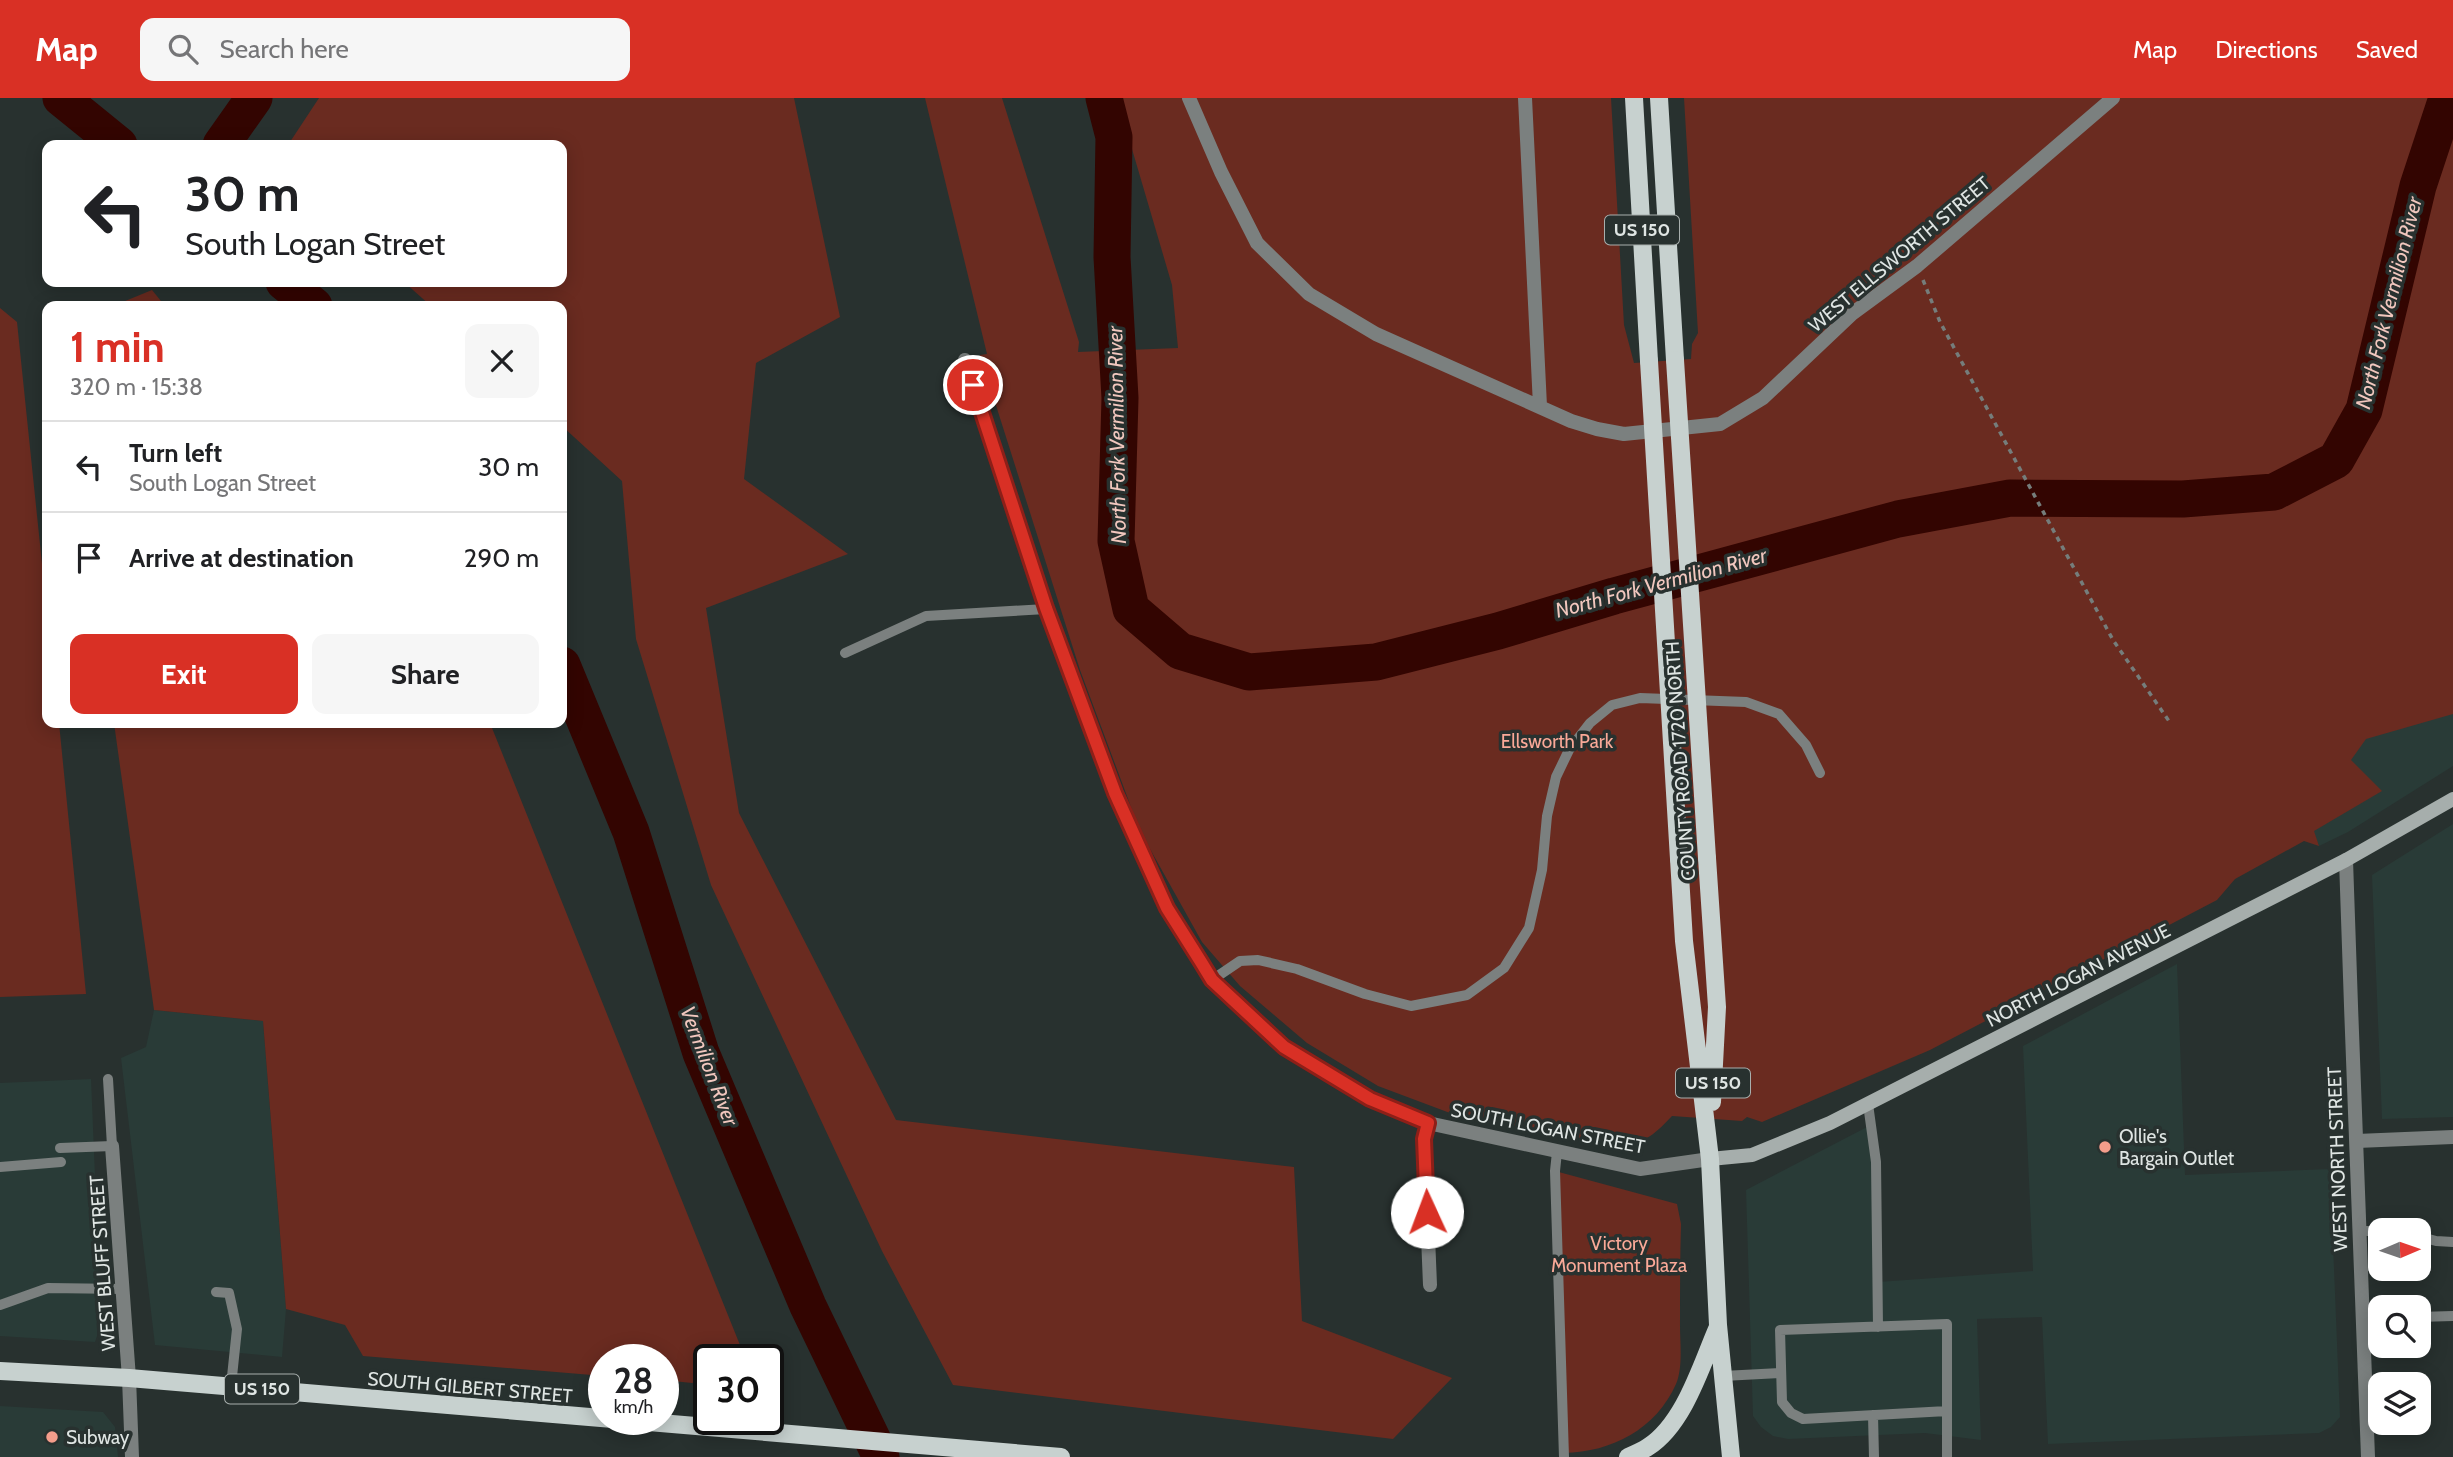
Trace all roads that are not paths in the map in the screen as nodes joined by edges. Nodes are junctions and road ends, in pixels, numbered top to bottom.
1 (1189, 98) edge
2 (1525, 98) edge
3 (1634, 98) edge
4 (1659, 98) edge
5 (2113, 98) edge
6 (965, 360) dead end
7 (1540, 406) junction
8 (1046, 608) junction
9 (845, 653) dead end
10 (1820, 773) dead end
11 (2453, 799) edge
12 (2346, 860) junction
13 (1212, 980) junction
14 (108, 1079) dead end
15 (1868, 1104) junction
16 (1428, 1123) junction
17 (2453, 1137) edge
18 (2357, 1141) junction
19 (112, 1146) junction
20 (60, 1148) dead end
21 (1557, 1152) junction
22 (1710, 1159) junction
23 (61, 1162) dead end
24 (0, 1167) edge
25 (2358, 1231) junction
26 (2368, 1231) edge
27 (2431, 1240) edge
28 (2453, 1242) edge
29 (1430, 1285) dead end
30 (123, 1289) junction
31 (216, 1293) dead end
32 (0, 1305) edge
33 (2453, 1316) edge
34 (2431, 1317) edge
35 (2362, 1319) junction
36 (2368, 1319) edge
37 (1718, 1325) junction
38 (1878, 1326) junction
39 (0, 1371) edge
40 (1781, 1373) junction
41 (1723, 1376) junction
42 (129, 1378) junction
43 (230, 1386) junction
44 (1947, 1411) junction
45 (1873, 1415) junction
46 (132, 1457) edge
47 (1061, 1457) edge
48 (1564, 1457) edge
49 (1628, 1457) edge
50 (1731, 1457) edge
51 (1874, 1457) edge
52 (1947, 1457) edge
53 (2368, 1457) edge

1 - 7 street, WEST ELLSWORTH STREET
2 - 7 street
3 - 22 main road, COUNTY ROAD 1720 NORTH / US 150, bridge
4 - 22 main road, COUNTY ROAD 1720 NORTH / US 150, bridge
5 - 7 street, WEST ELLSWORTH STREET
6 - 8 street, SOUTH LOGAN STREET
8 - 9 lane
8 - 13 street, SOUTH LOGAN STREET
10 - 13 lane
11 - 12 street, NORTH LOGAN AVENUE
12 - 15 street, NORTH LOGAN AVENUE
12 - 18 street, WEST NORTH STREET
13 - 16 street, SOUTH LOGAN STREET
14 - 19 lane
15 - 22 street, NORTH LOGAN AVENUE
15 - 38 lane
16 - 21 street, SOUTH LOGAN STREET
16 - 29 street
17 - 18 street
18 - 25 street, WEST NORTH STREET
19 - 20 lane
19 - 30 street, WEST BLUFF STREET
21 - 22 street, SOUTH LOGAN STREET
21 - 48 lane
22 - 37 main road, COUNTY ROAD 1720 NORTH / US 150
23 - 24 lane
25 - 26 lane
25 - 35 street, WEST NORTH STREET
27 - 28 lane
30 - 32 lane
30 - 42 street, WEST BLUFF STREET
31 - 43 lane
33 - 34 lane
35 - 36 lane
35 - 53 street, WEST NORTH STREET
37 - 41 main road, COUNTY ROAD 1720 NORTH / US 150
37 - 49 main road
38 - 40 lane
38 - 44 lane
39 - 42 main road, SOUTH GILBERT STREET / US 150
40 - 41 lane
40 - 45 lane
41 - 50 main road, COUNTY ROAD 1720 NORTH / US 150
42 - 43 main road, SOUTH GILBERT STREET / US 150
42 - 46 street, WEST BLUFF STREET
43 - 47 main road, SOUTH GILBERT STREET / US 150
44 - 45 lane
44 - 52 lane
45 - 51 lane

